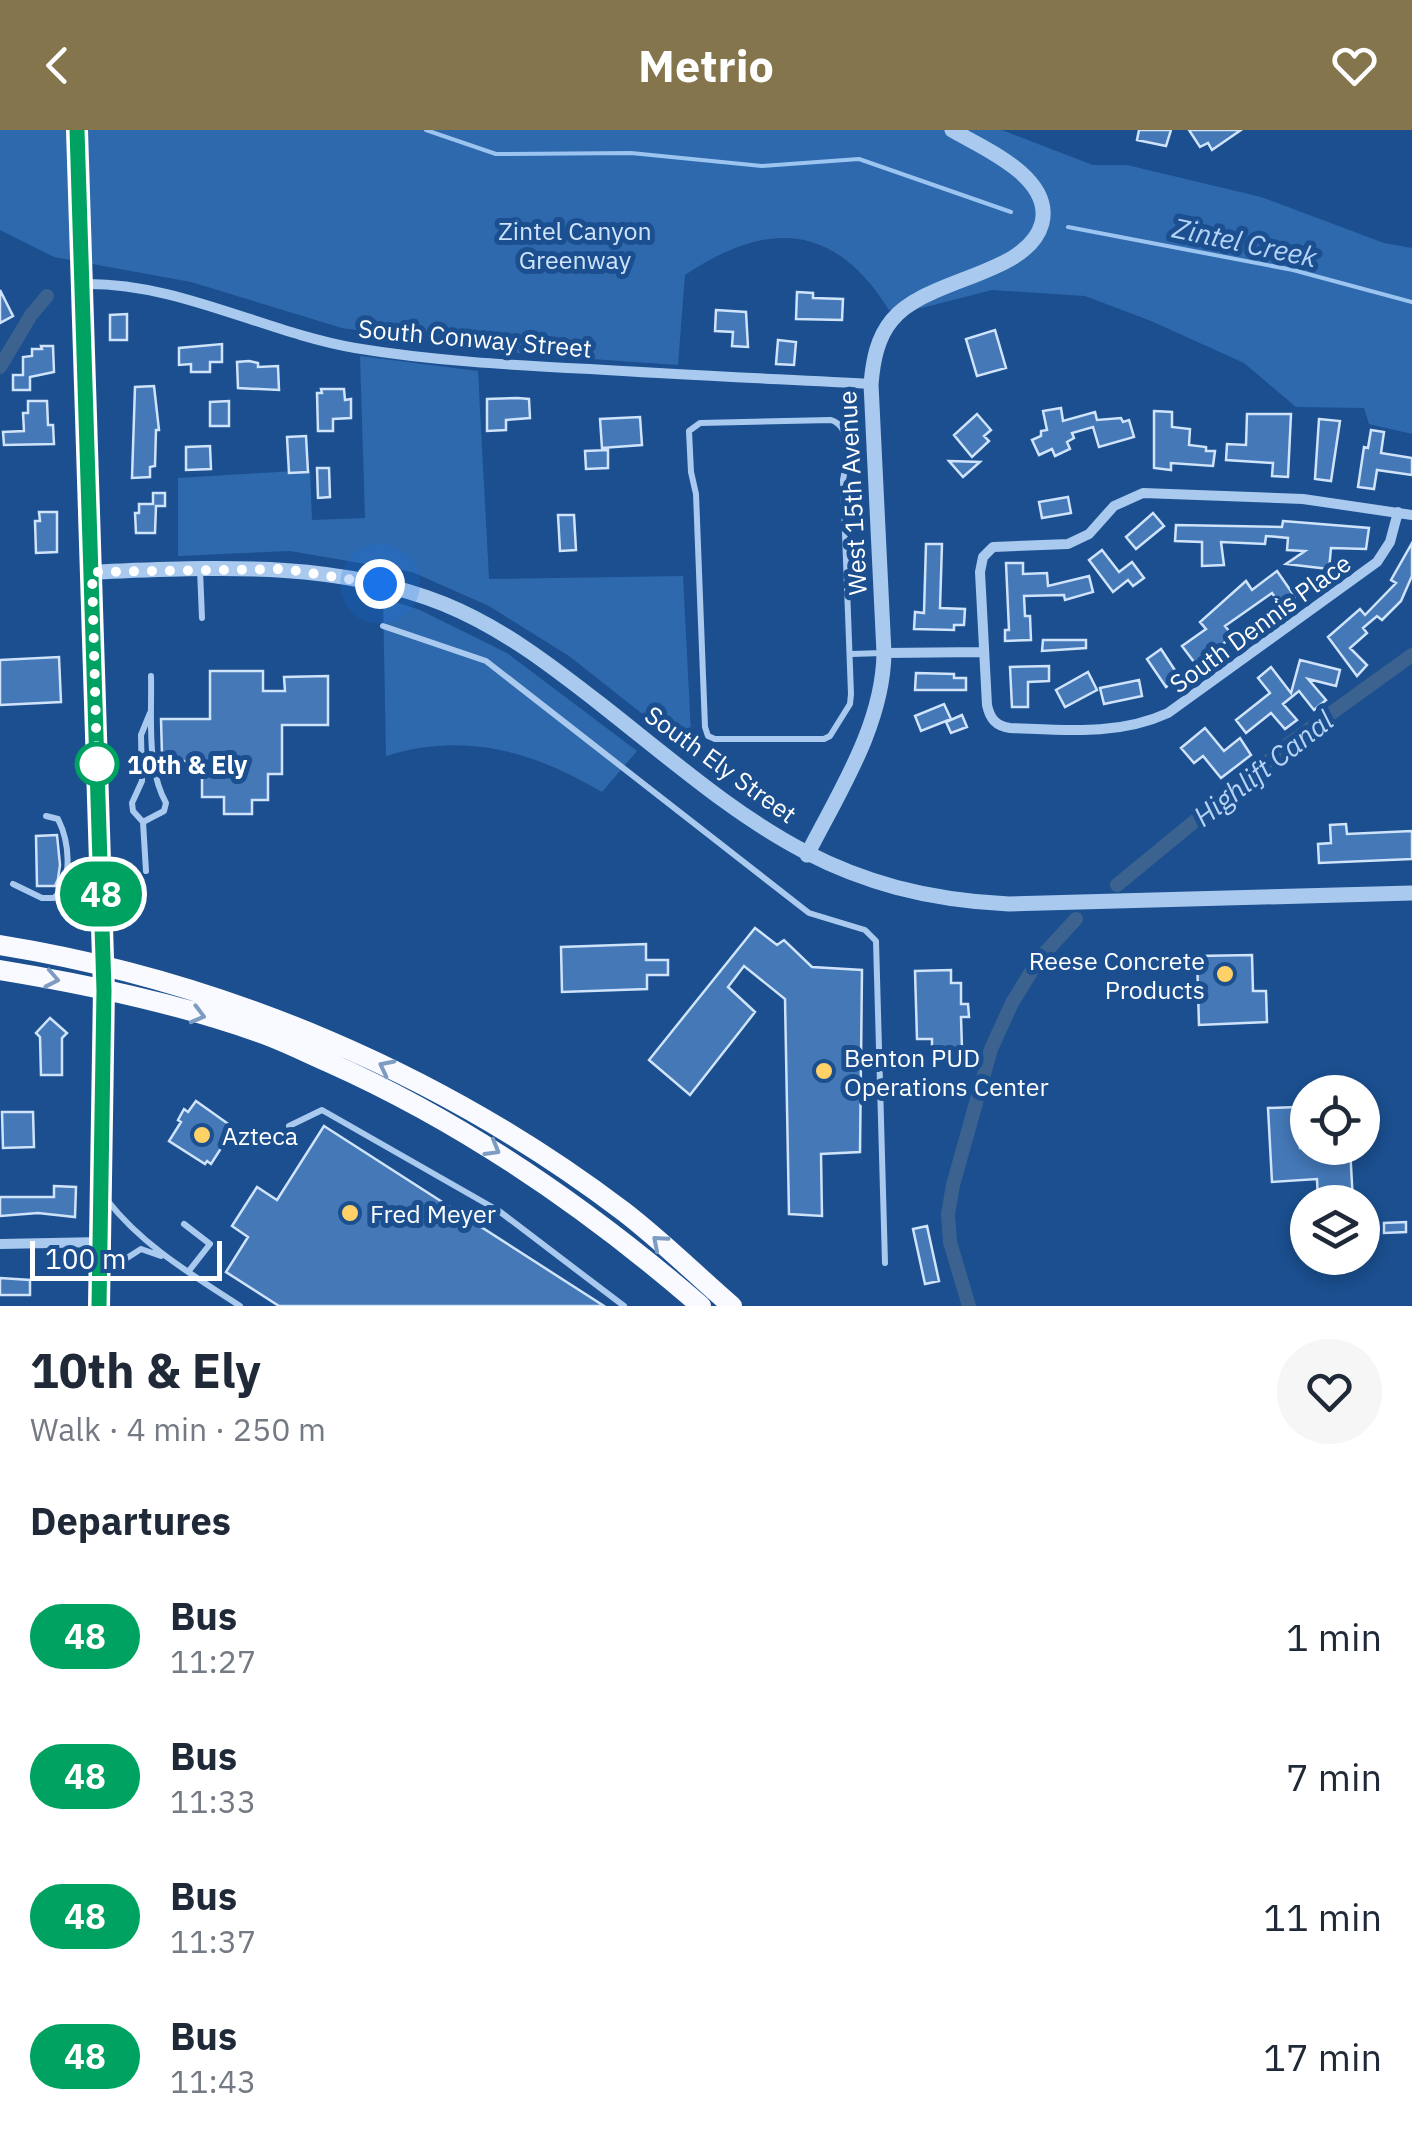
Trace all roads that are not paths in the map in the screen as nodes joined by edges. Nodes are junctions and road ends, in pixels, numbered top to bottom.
1 (77, 130) edge
2 (952, 130) edge
3 (83, 284) junction
4 (871, 384) junction
5 (1398, 512) junction
6 (1412, 515) edge
7 (200, 570) junction
8 (92, 572) junction
9 (202, 618) dead end
10 (383, 626) dead end
11 (884, 652) junction
12 (984, 652) junction
13 (850, 654) junction
14 (151, 676) dead end
15 (152, 707) junction
16 (46, 816) dead end
17 (143, 822) junction
18 (807, 855) junction
19 (146, 871) dead end
20 (14, 884) dead end
21 (1412, 894) edge
22 (0, 944) edge
23 (104, 966) junction
24 (0, 970) edge
25 (104, 990) junction
26 (288, 1126) dead end
27 (102, 1195) junction
28 (184, 1224) dead end
29 (102, 1242) junction
30 (0, 1244) edge
31 (165, 1257) junction
32 (885, 1263) dead end
33 (188, 1272) junction
34 (100, 1274) junction
35 (99, 1306) edge
36 (240, 1306) edge
37 (624, 1306) edge
38 (702, 1306) edge
39 (732, 1306) edge

1 - 3 main road
2 - 4 street, West 15th Avenue
3 - 4 street, South Conway Street
3 - 8 main road
4 - 11 street, West 15th Avenue
5 - 6 street
5 - 12 street
5 - 12 street, South Dennis Place
7 - 8 street, South Ely Street
7 - 9 lane
7 - 18 street, South Ely Street
8 - 23 main road
10 - 32 lane
11 - 12 street
11 - 13 lane
11 - 18 street, West 15th Avenue
13 - 13 lane
14 - 15 lane
15 - 17 lane
15 - 17 lane
16 - 20 lane
17 - 19 lane
18 - 21 street, South Ely Street
22 - 23 highway
23 - 25 main road
39 -> 23 highway
24 -> 25 highway
25 - 27 main road
25 -> 38 highway
26 - 37 lane
27 - 29 main road
27 - 31 lane
28 - 33 lane
29 - 30 street
29 - 34 main road
31 - 33 lane
31 - 34 lane
33 - 36 lane
34 - 35 main road

